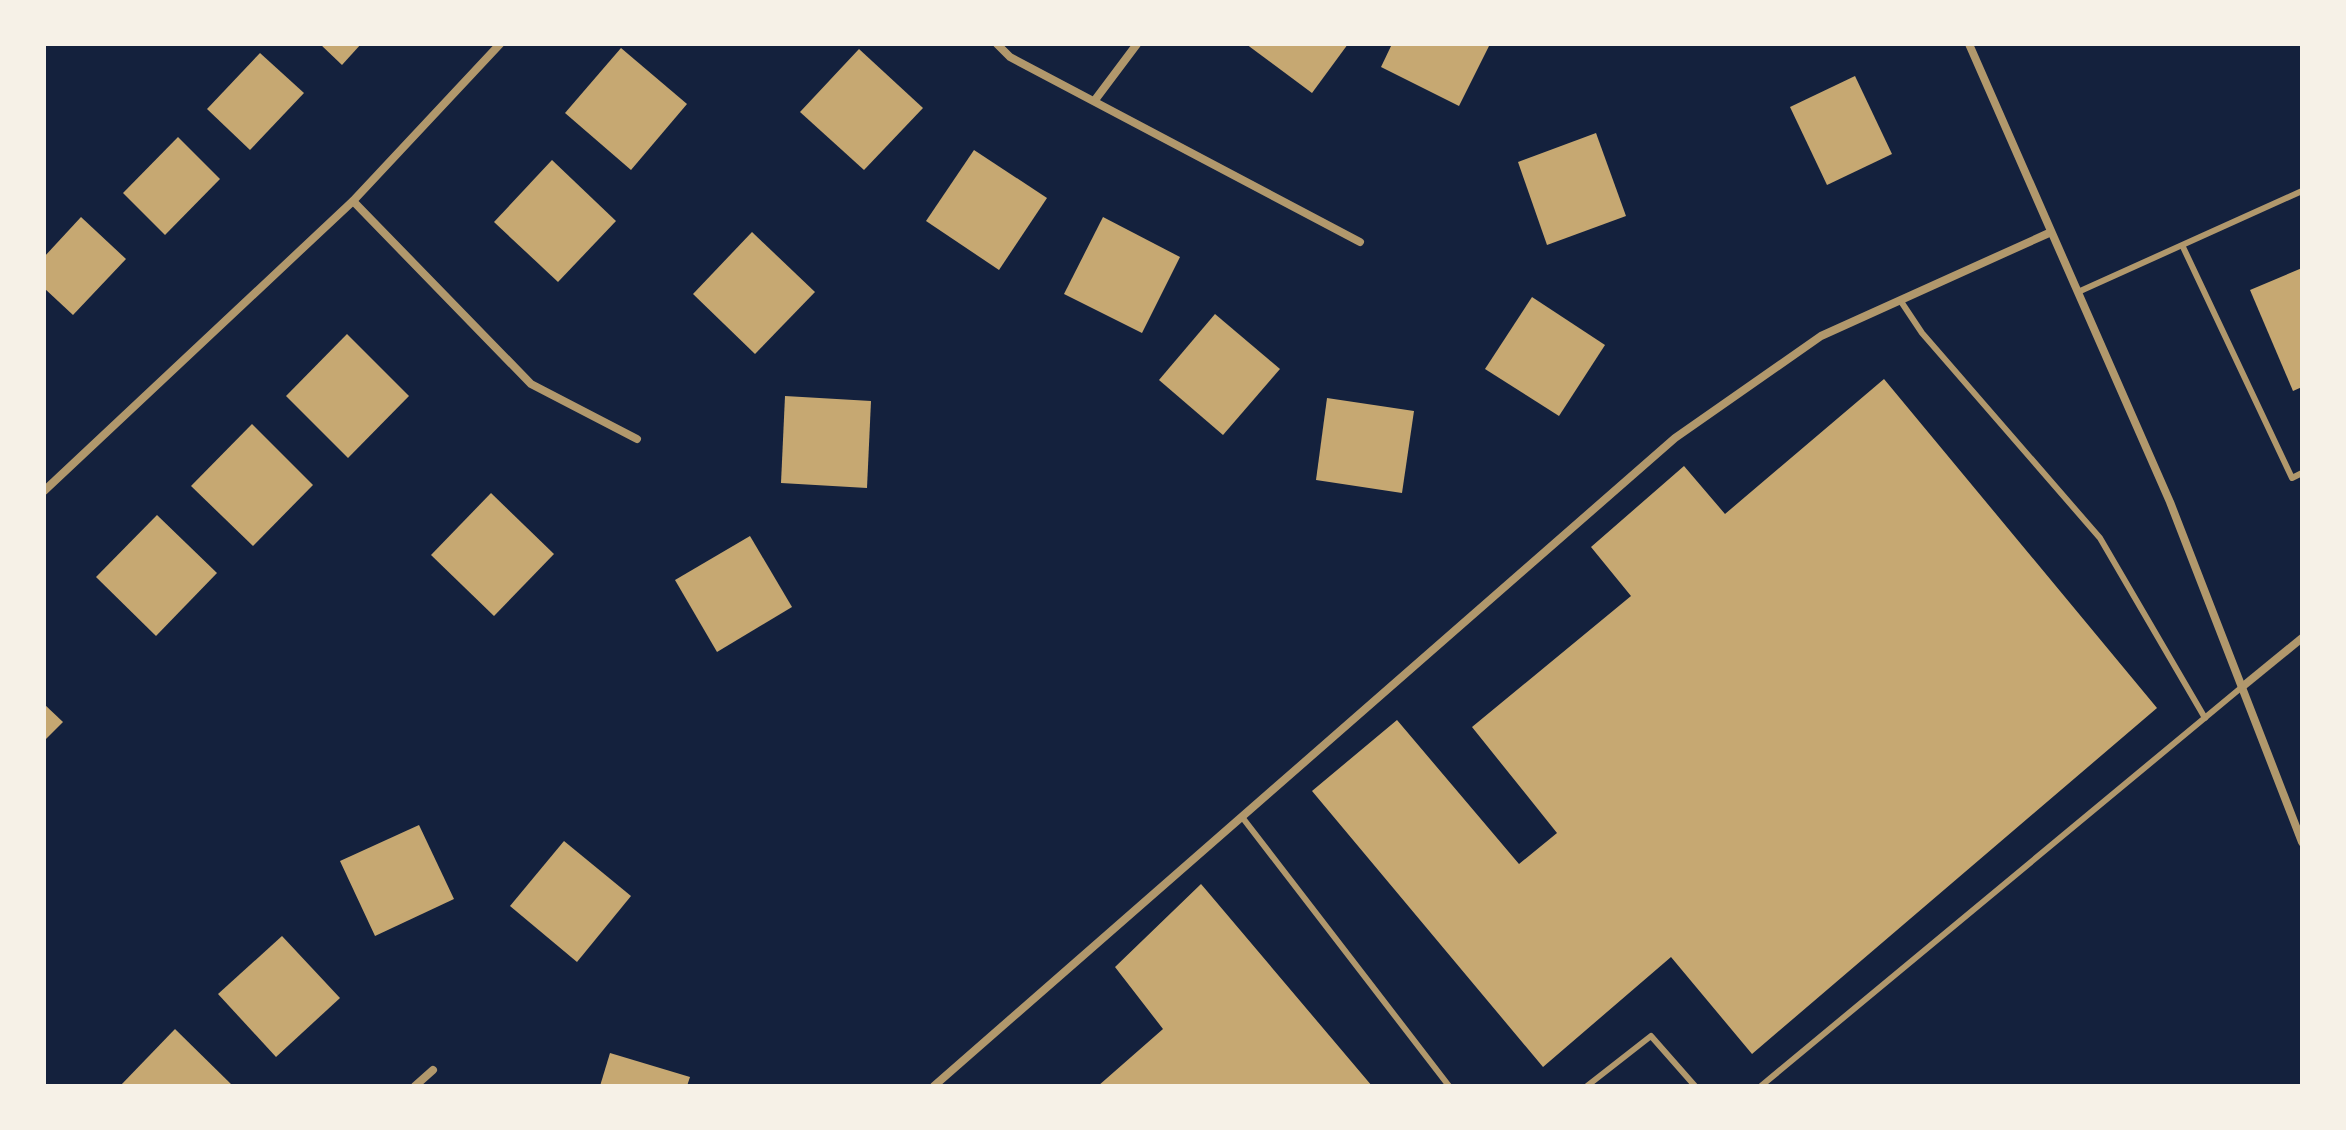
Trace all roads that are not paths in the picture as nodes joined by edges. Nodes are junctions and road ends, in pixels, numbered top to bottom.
1 (500, 44) edge
2 (997, 44) edge
3 (1137, 44) edge
4 (1969, 44) edge
5 (1095, 100) junction
6 (2302, 191) edge
7 (353, 201) junction
8 (2049, 233) junction
9 (1360, 242) dead end
10 (2183, 247) junction
11 (2078, 292) junction
12 (1900, 300) junction
13 (637, 439) dead end
14 (2302, 473) edge
15 (44, 491) edge
16 (2302, 638) edge
17 (2242, 687) junction
18 (2205, 718) junction
19 (1242, 817) junction
20 (2302, 842) edge
21 (433, 1070) dead end
22 (415, 1086) edge
23 (934, 1086) edge
24 (1449, 1086) edge
25 (1587, 1086) edge
26 (1695, 1086) edge
27 (1761, 1086) edge

1 - 7 street
2 - 5 street
3 - 5 street
4 - 8 street
5 - 9 street
6 - 10 lane
7 - 13 street
7 - 15 street
8 - 11 street
8 - 12 street
10 - 11 lane
10 - 14 lane
11 - 17 street
12 - 18 lane
12 - 19 street
16 - 17 street
17 - 18 lane
17 - 20 street
18 - 27 lane
19 - 23 street
19 - 24 lane
21 - 22 street
25 - 26 lane

